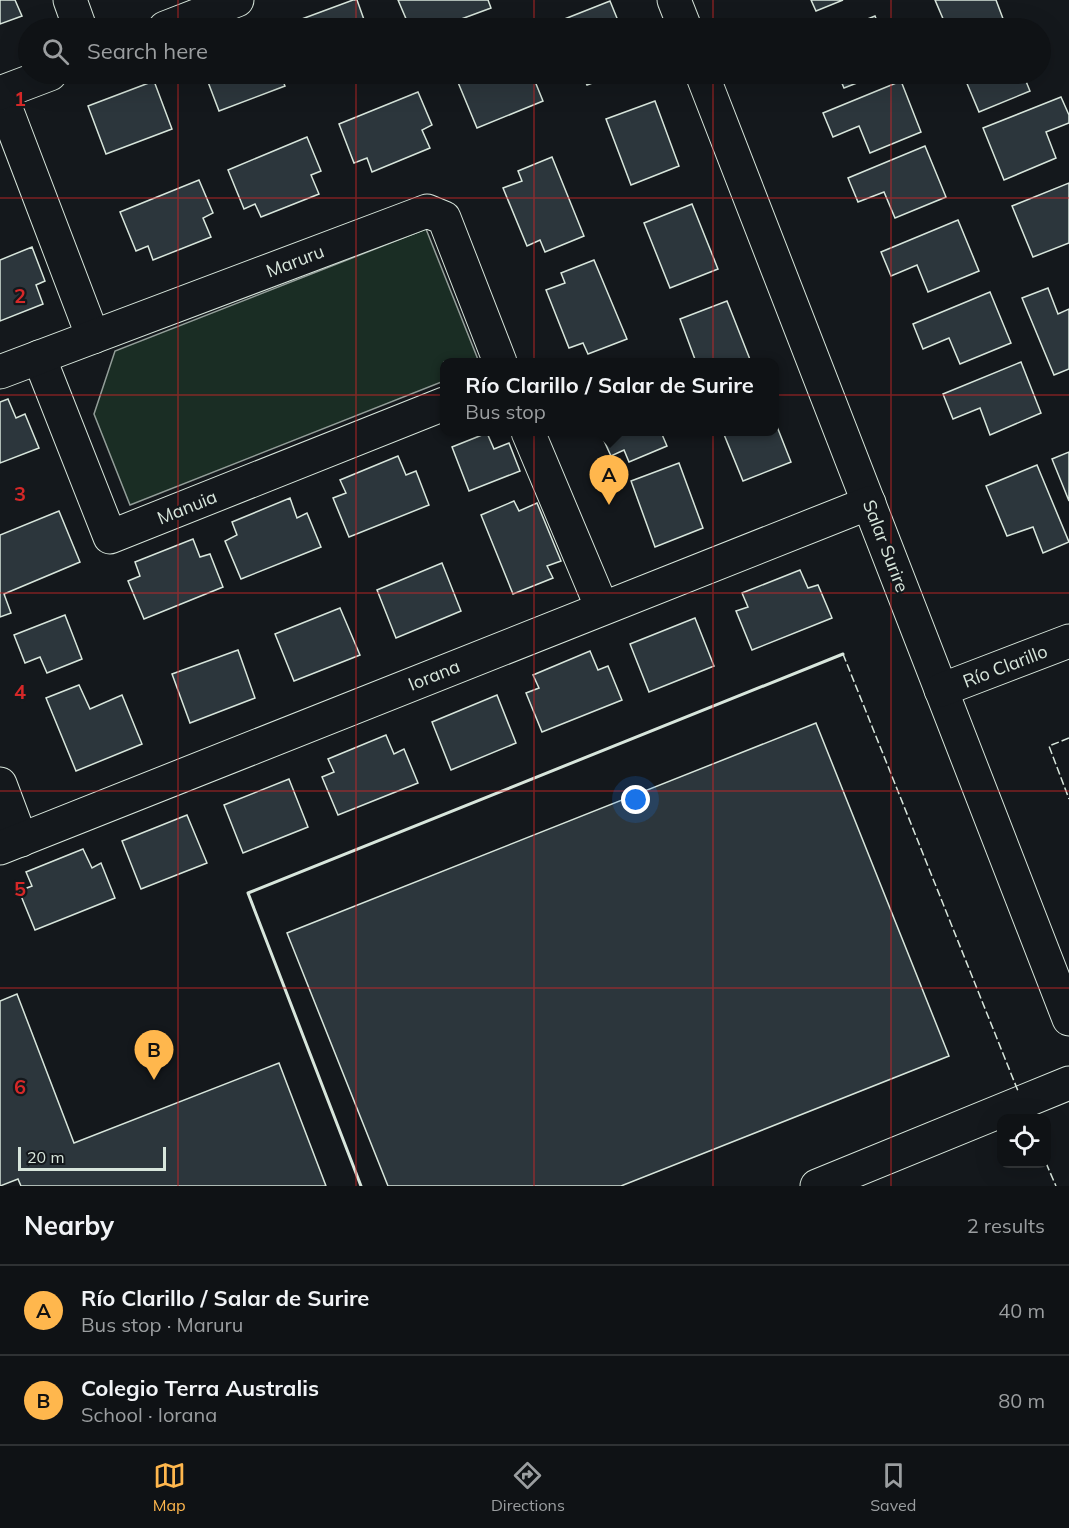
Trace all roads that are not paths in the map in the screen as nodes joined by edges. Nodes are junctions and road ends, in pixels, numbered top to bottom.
1 (70, 0) edge
2 (237, 0) edge
3 (674, 0) edge
4 (76, 18) edge
5 (191, 18) edge
6 (681, 18) edge
7 (24, 84) edge
8 (706, 84) edge
9 (0, 93) edge
10 (93, 337) junction
11 (39, 357) junction
12 (498, 358) edge
13 (0, 372) edge
14 (440, 406) edge
15 (530, 436) edge
16 (869, 503) junction
17 (602, 608) junction
18 (1069, 641) edge
19 (941, 690) junction
20 (0, 784) edge
21 (11, 844) edge
22 (1069, 1019) edge
23 (1069, 1083) edge
24 (817, 1186) edge

1 - 4 street
2 - 5 street
3 - 6 street
7 - 9 street
8 - 16 street, Salar Surire
9 - 10 street
10 - 11 street, Maruru
10 - 12 street, Maruru
11 - 13 street, Maruru
11 - 14 street, Manuia
15 - 17 street
16 - 17 street, Iorana
16 - 19 street, Salar Surire
17 - 21 street, Iorana
18 - 19 street, Río Clarillo
19 - 22 street, Salar Surire
20 - 21 street
23 - 24 street

